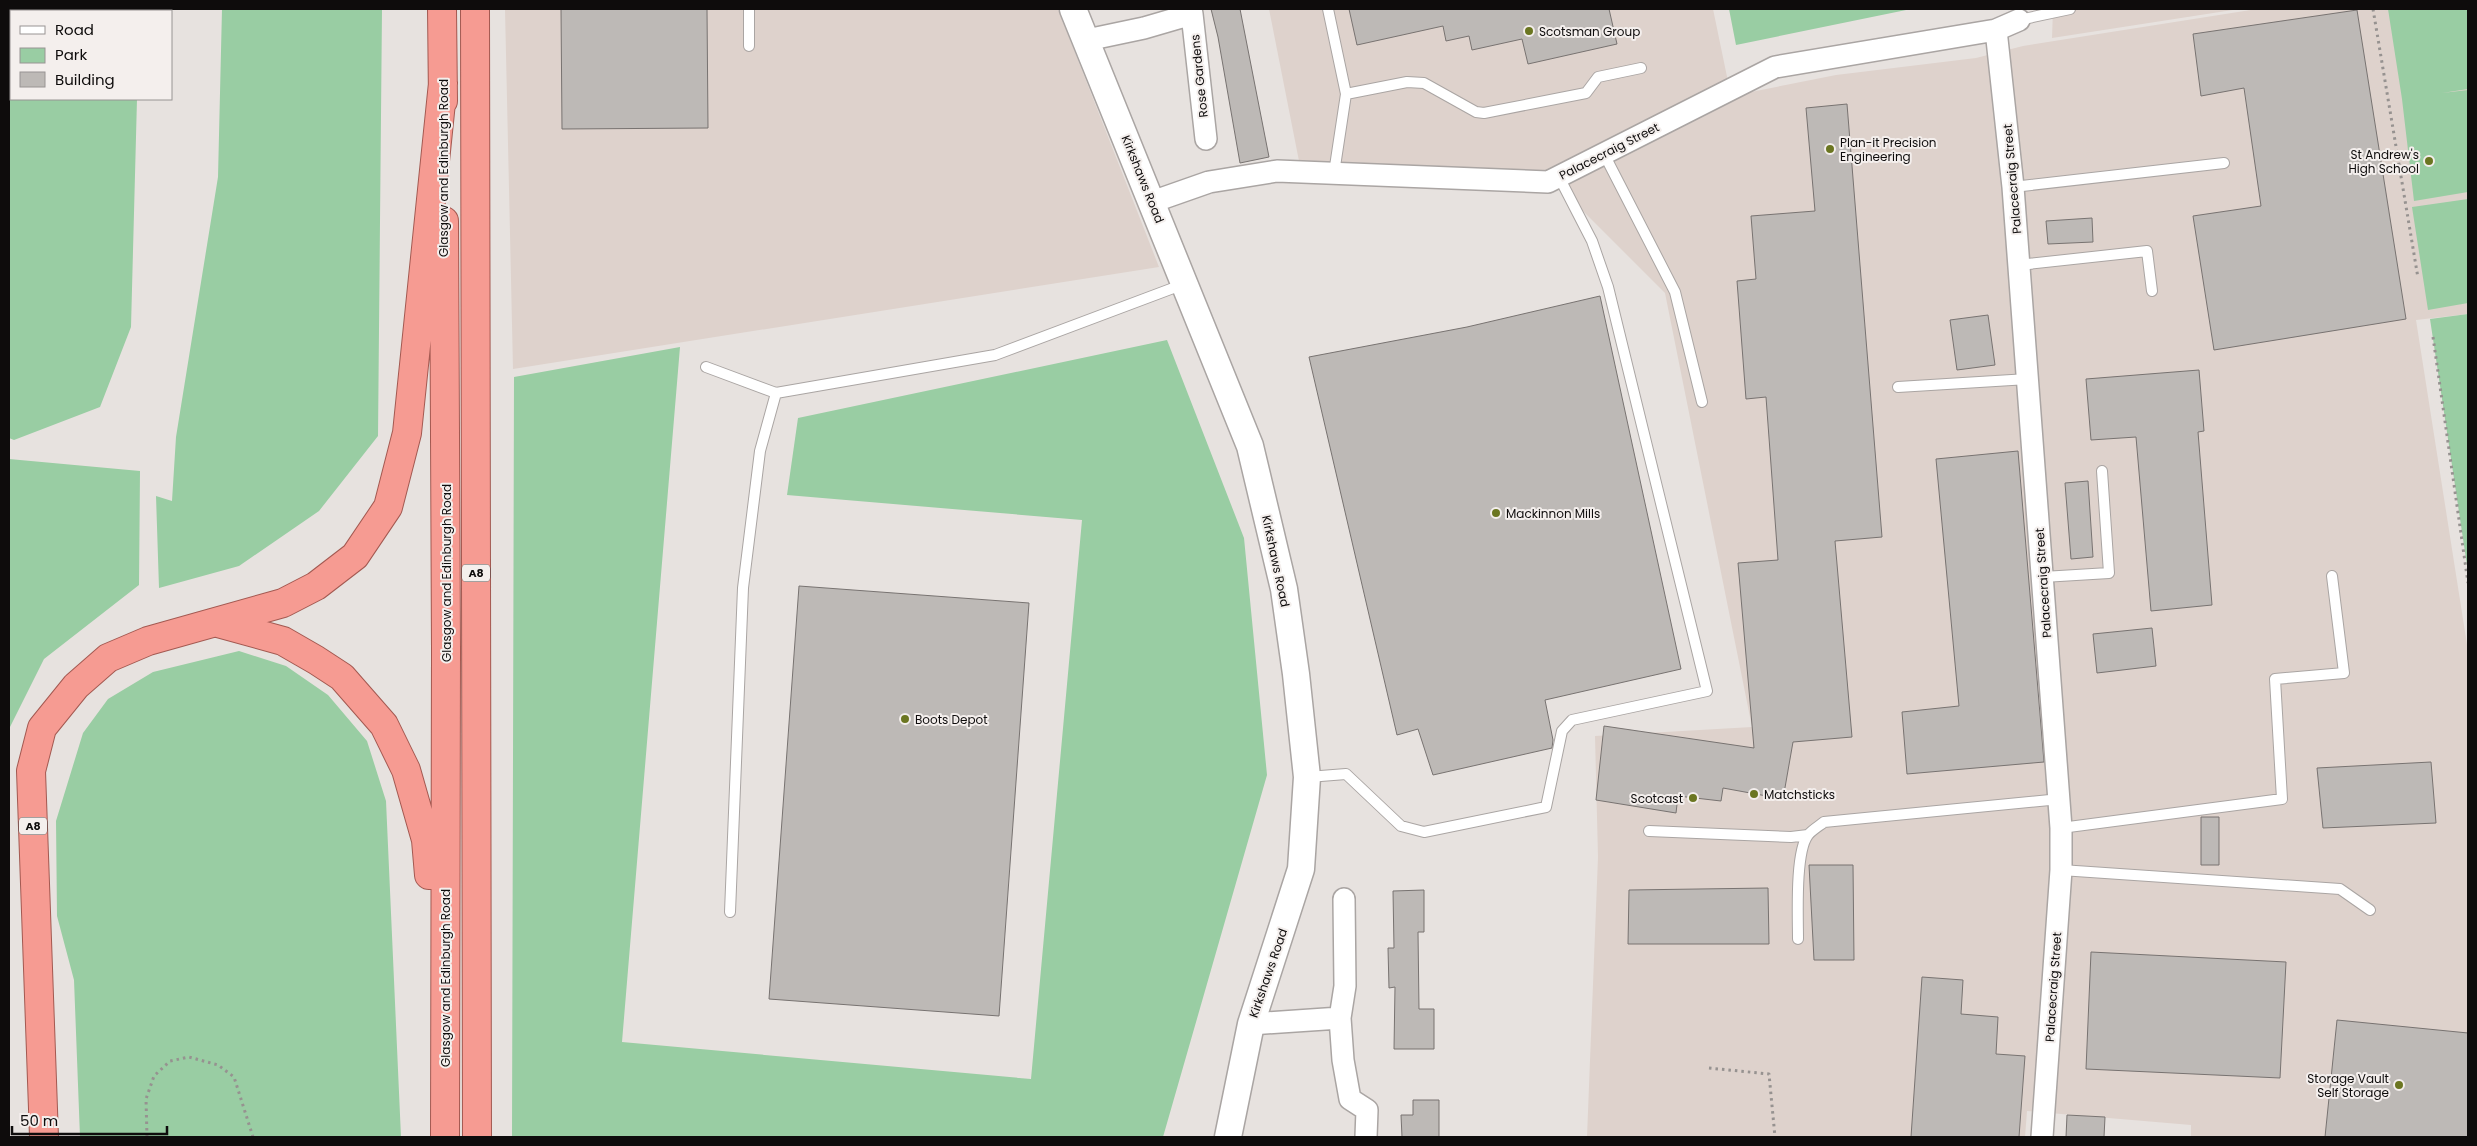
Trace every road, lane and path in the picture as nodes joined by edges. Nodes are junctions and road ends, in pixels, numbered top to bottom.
1 (442, 9) edge
2 (475, 9) edge
3 (749, 9) edge
4 (1073, 9) edge
5 (1328, 9) edge
6 (2070, 9) edge
7 (2373, 9) edge
8 (2054, 10) edge
9 (1191, 11) edge
10 (2019, 20) joint
11 (1996, 30) junction
12 (1087, 40) junction
13 (748, 46) dead end
14 (1641, 68) dead end
15 (443, 83) junction
16 (1346, 94) junction
17 (1206, 139) dead end
18 (1604, 154) junction
19 (2224, 163) dead end
20 (1334, 173) junction
21 (1559, 177) junction
22 (2013, 187) junction
23 (1152, 202) junction
24 (2019, 265) junction
25 (2418, 278) dead end
26 (1185, 284) junction
27 (2152, 292) dead end
28 (2433, 337) dead end
29 (706, 367) dead end
30 (2028, 379) junction
31 (1898, 387) dead end
32 (776, 393) junction
33 (1702, 402) dead end
34 (2102, 471) dead end
35 (2332, 576) dead end
36 (2042, 577) junction
37 (2468, 583) edge
38 (218, 623) junction
39 (1306, 777) junction
40 (2060, 799) junction
41 (2061, 828) junction
42 (1649, 831) dead end
43 (1808, 835) junction
44 (2061, 870) junction
45 (1344, 899) dead end
46 (2370, 910) dead end
47 (730, 912) dead end
48 (1798, 938) dead end
49 (1340, 1018) junction
50 (1251, 1024) junction
51 (1709, 1068) dead end
52 (445, 1108) junction
53 (44, 1137) edge
54 (147, 1137) edge
55 (253, 1137) edge
56 (445, 1137) edge
57 (477, 1137) edge
58 (1228, 1137) edge
59 (1366, 1137) edge
60 (1775, 1137) edge
61 (2042, 1137) edge

1 - 15 highway, Glasgow and Edinburgh Road / A8
2 - 57 highway, A8
3 - 13 lane
4 - 12 street, Kirkshaws Road
5 - 16 lane
6 - 8 lane
7 - 25 path
8 - 10 lane
9 - 12 street, Rose Gardens
9 - 17 street, Rose Gardens
10 - 11 street, Palacecraig Street
11 - 18 street, Palacecraig Street
11 - 22 street, Palacecraig Street
12 - 23 street, Kirkshaws Road
14 - 16 lane
15 - 38 highway, A8
15 - 52 highway, Glasgow and Edinburgh Road / A8
16 - 20 lane
18 - 21 street, Palacecraig Street
18 - 33 lane
19 - 22 lane
20 - 21 street, Palacecraig Street
20 - 23 street, Palacecraig Street
21 - 39 lane
22 - 24 street, Palacecraig Street
23 - 26 street, Kirkshaws Road
24 - 27 lane
24 - 30 street, Palacecraig Street
26 - 32 lane
26 - 39 street, Kirkshaws Road
28 - 37 path
29 - 32 lane
30 - 31 lane
30 - 36 street, Palacecraig Street
32 - 47 lane
34 - 36 lane
35 - 41 lane
36 - 40 street, Palacecraig Street
38 - 52 highway, A8
38 - 53 highway, A8
39 - 50 street, Kirkshaws Road
40 - 41 street, Palacecraig Street
40 - 43 lane
41 - 44 street, Palacecraig Street
42 - 43 lane
43 - 48 lane
44 - 46 lane
44 - 61 street, Palacecraig Street
45 - 49 street
49 - 50 street
49 - 59 street
50 - 58 street, Kirkshaws Road
51 - 60 path
52 - 56 highway, Glasgow and Edinburgh Road / A8
54 - 55 path

